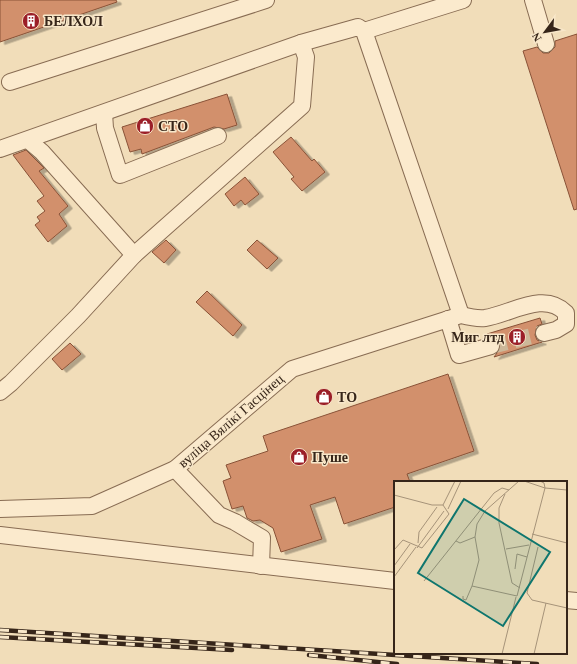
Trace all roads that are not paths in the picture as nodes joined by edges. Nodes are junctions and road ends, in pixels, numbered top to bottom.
1 (266, 0) edge
2 (463, 0) edge
3 (534, 0) edge
4 (364, 31) junction
5 (301, 43) junction
6 (546, 44) dead end
7 (10, 82) dead end
8 (104, 113) junction
9 (218, 136) dead end
10 (28, 140) junction
11 (0, 149) edge
12 (134, 255) junction
13 (454, 317) junction
14 (550, 332) tunnel mouth
15 (491, 346) tunnel mouth
16 (0, 392) edge
17 (175, 469) junction
18 (0, 509) edge
19 (0, 535) edge
20 (261, 566) junction
21 (394, 581) edge
22 (567, 600) edge
23 (577, 601) edge

1 - 7 street
2 - 4 street
3 - 6 street
4 - 5 street
4 - 13 street
5 - 8 street
5 - 12 street
8 - 9 street
8 - 10 street
10 - 11 street
10 - 12 street
12 - 16 street
13 - 14 street
13 - 15 street
13 - 17 street, вуліца Вялікі Гасцінец
17 - 18 street, вуліца Вялікі Гасцінец
17 - 20 street
19 - 20 street
20 - 21 street
22 - 23 street

